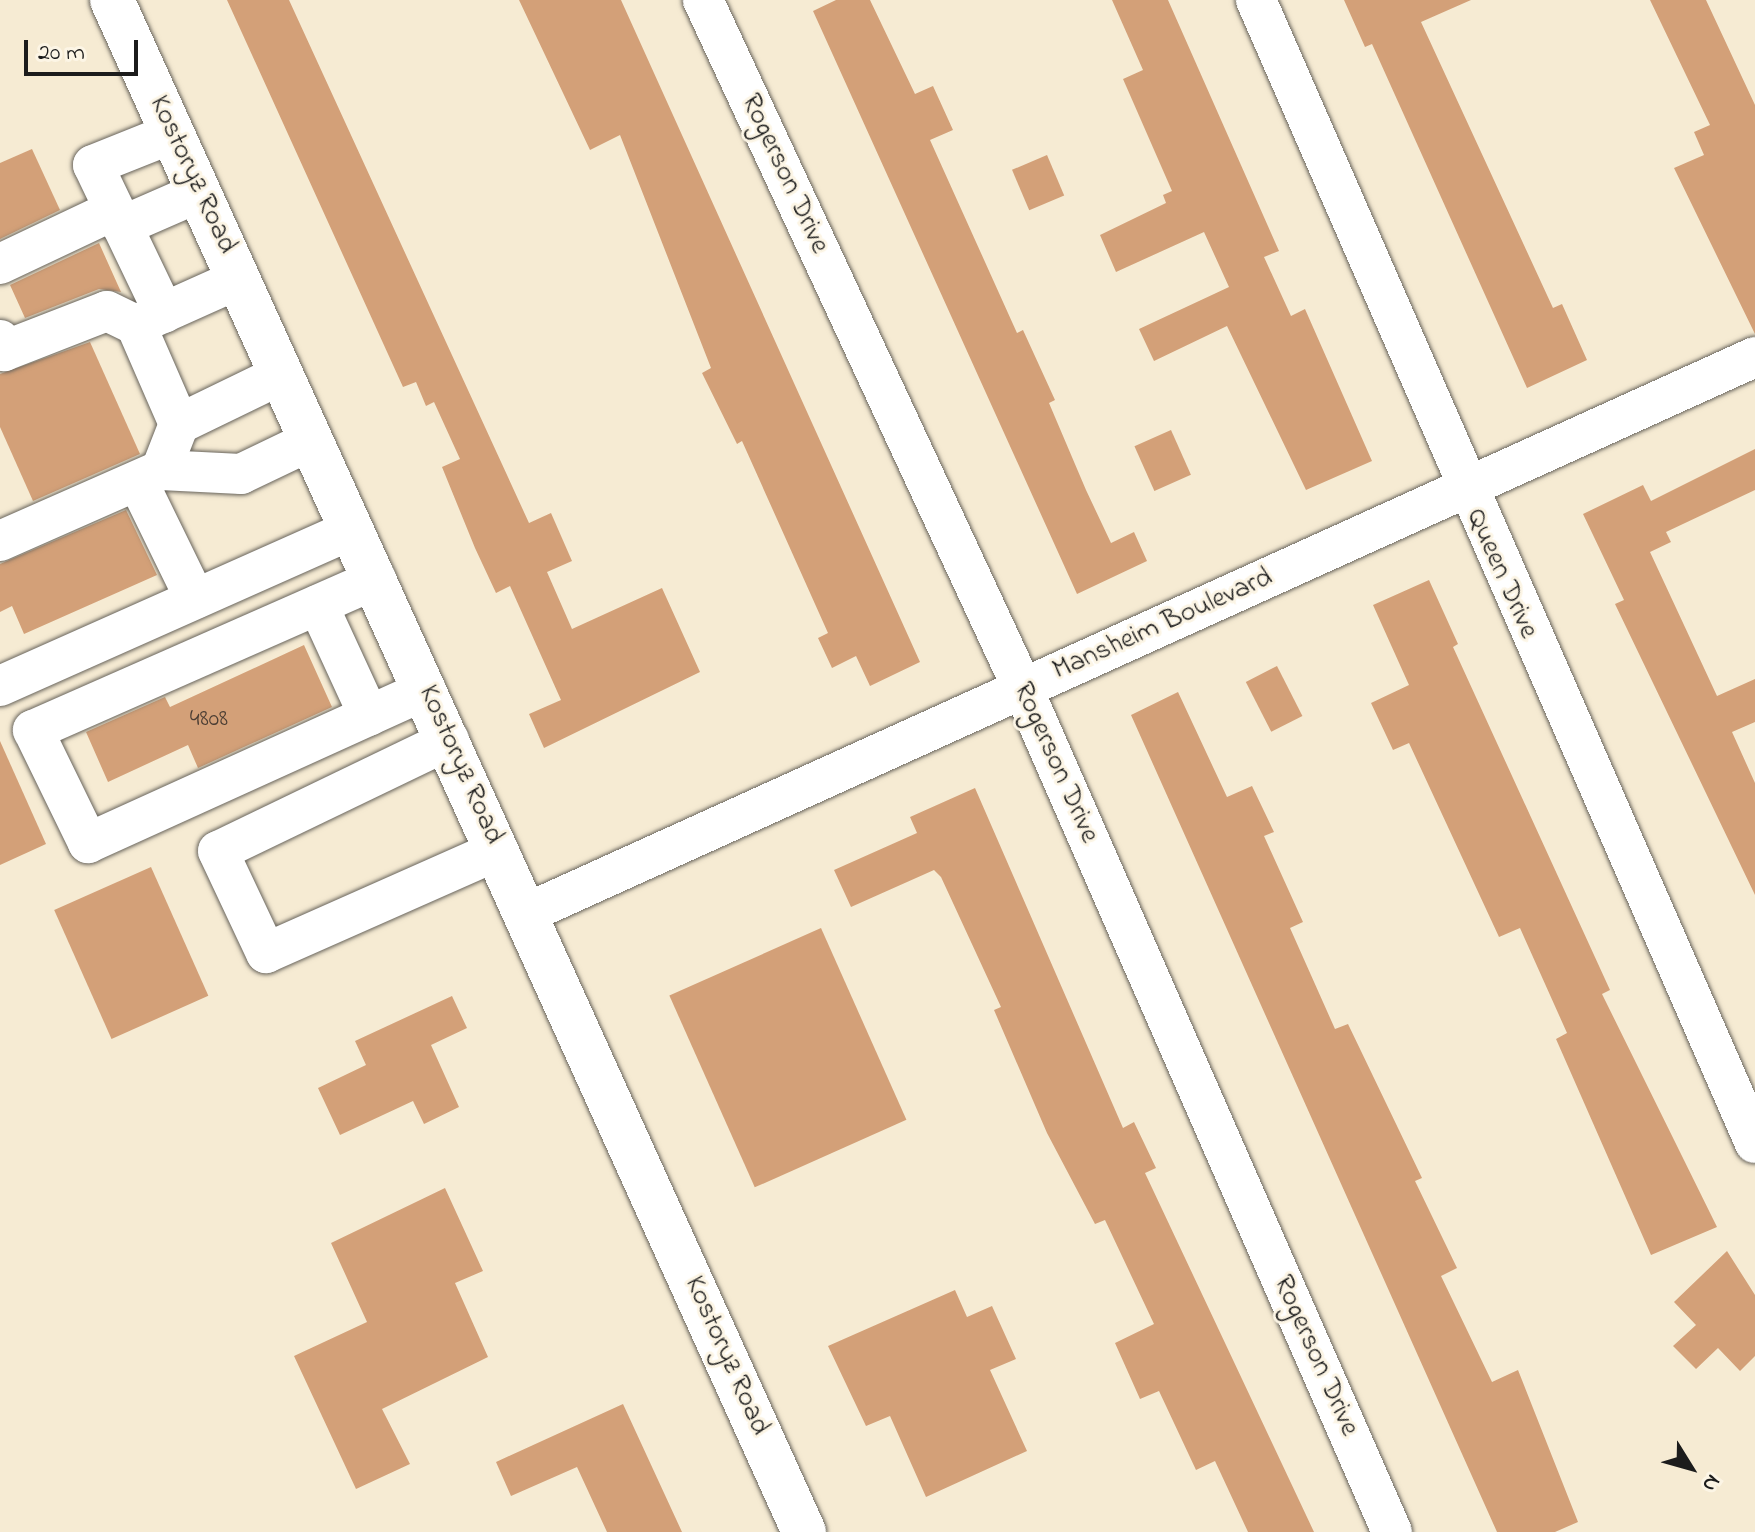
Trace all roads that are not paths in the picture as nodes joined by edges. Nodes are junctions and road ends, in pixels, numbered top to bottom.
1 (112, 0) edge
2 (703, 0) edge
3 (1256, 0) edge
4 (173, 133) junction
5 (200, 192) junction
6 (118, 218) junction
7 (0, 264) edge
8 (239, 279) junction
9 (150, 319) junction
10 (0, 340) edge
11 (1755, 357) edge
12 (282, 374) junction
13 (179, 424) junction
14 (312, 440) junction
15 (149, 476) junction
16 (1464, 489) junction
17 (352, 529) junction
18 (0, 541) edge
19 (376, 579) junction
20 (195, 599) junction
21 (318, 605) junction
22 (0, 686) edge
23 (1023, 689) junction
24 (426, 690) junction
25 (369, 716) junction
26 (449, 740) junction
27 (498, 850) junction
28 (527, 913) junction
29 (1755, 1143) edge
30 (804, 1532) edge
31 (1392, 1532) edge

1 - 4 main road, Kostoryz Road
2 - 23 street, Rogerson Drive
3 - 16 street, Queen Drive
4 - 5 main road, Kostoryz Road
4 - 6 street
5 - 6 street
5 - 8 main road, Kostoryz Road
6 - 7 street
6 - 9 street
8 - 9 street
8 - 12 main road, Kostoryz Road
9 - 10 street
9 - 13 street
11 - 16 street, Mansheim Boulevard
12 - 13 street
12 - 14 main road, Kostoryz Road
13 - 15 street
14 - 15 street
14 - 17 main road, Kostoryz Road
15 - 18 street
15 - 20 street
16 - 23 street, Mansheim Boulevard
16 - 29 street, Queen Drive
17 - 19 main road, Kostoryz Road
17 - 20 street
19 - 21 street
19 - 24 main road, Kostoryz Road
20 - 22 street
21 - 25 street
21 - 25 street
23 - 28 street, Mansheim Boulevard
23 - 31 street, Rogerson Drive
24 - 25 street
24 - 26 main road, Kostoryz Road
26 - 27 main road, Kostoryz Road
26 - 27 street
27 - 28 main road, Kostoryz Road
28 - 30 main road, Kostoryz Road

